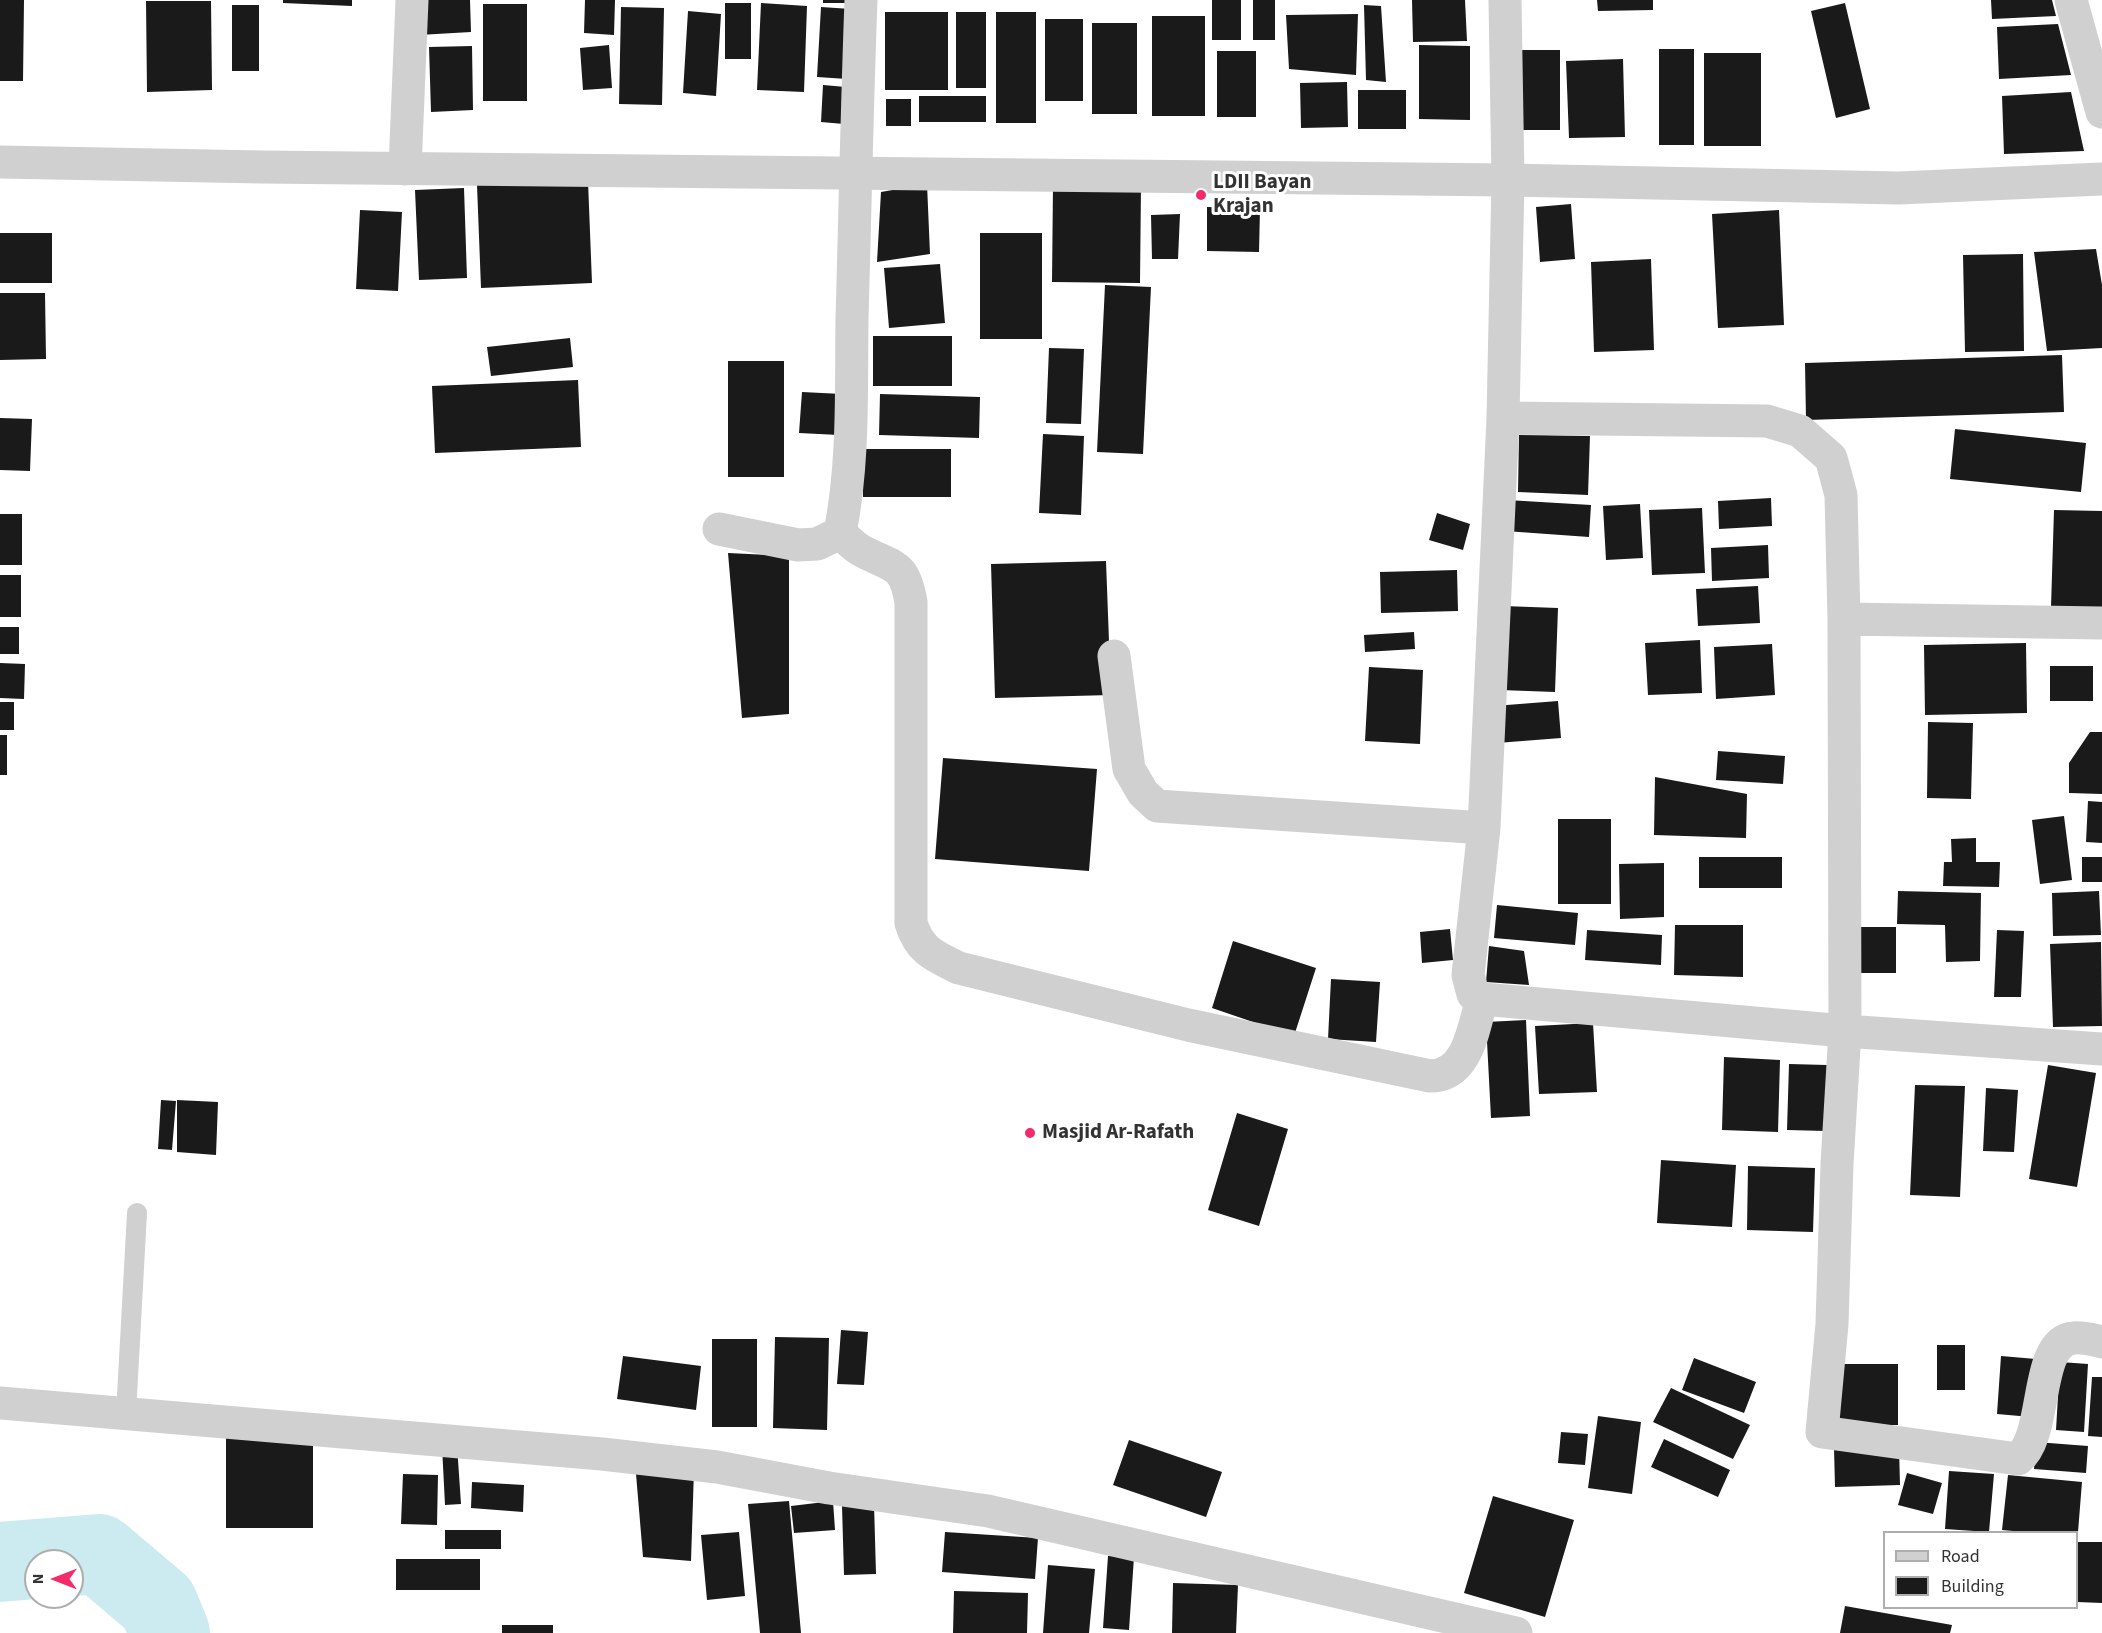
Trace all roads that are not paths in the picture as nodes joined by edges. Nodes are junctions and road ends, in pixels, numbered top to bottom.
1 (412, 0) edge
2 (861, 0) edge
3 (1505, 0) edge
4 (2072, 0) edge
5 (2102, 112) edge
6 (0, 162) edge
7 (405, 169) junction
8 (855, 173) junction
9 (2102, 179) edge
10 (1508, 180) junction
11 (1503, 418) junction
12 (719, 529) dead end
13 (840, 533) junction
14 (1844, 619) junction
15 (2102, 623) edge
16 (1114, 656) dead end
17 (1484, 828) junction
18 (1482, 999) junction
19 (1845, 1031) junction
20 (2102, 1049) edge
21 (137, 1213) dead end
22 (2102, 1342) edge
23 (0, 1403) edge
24 (126, 1414) junction
25 (1516, 1633) edge

1 - 7 street
2 - 8 street
3 - 10 street
4 - 5 street
6 - 7 street
7 - 8 street
8 - 10 street
8 - 13 street
9 - 10 street
10 - 11 street
11 - 14 street
11 - 17 street
12 - 13 street
13 - 18 street
14 - 15 street
14 - 19 street
16 - 17 street
17 - 18 street
18 - 19 street
19 - 20 street
19 - 22 street
21 - 24 lane
23 - 24 street
24 - 25 street

